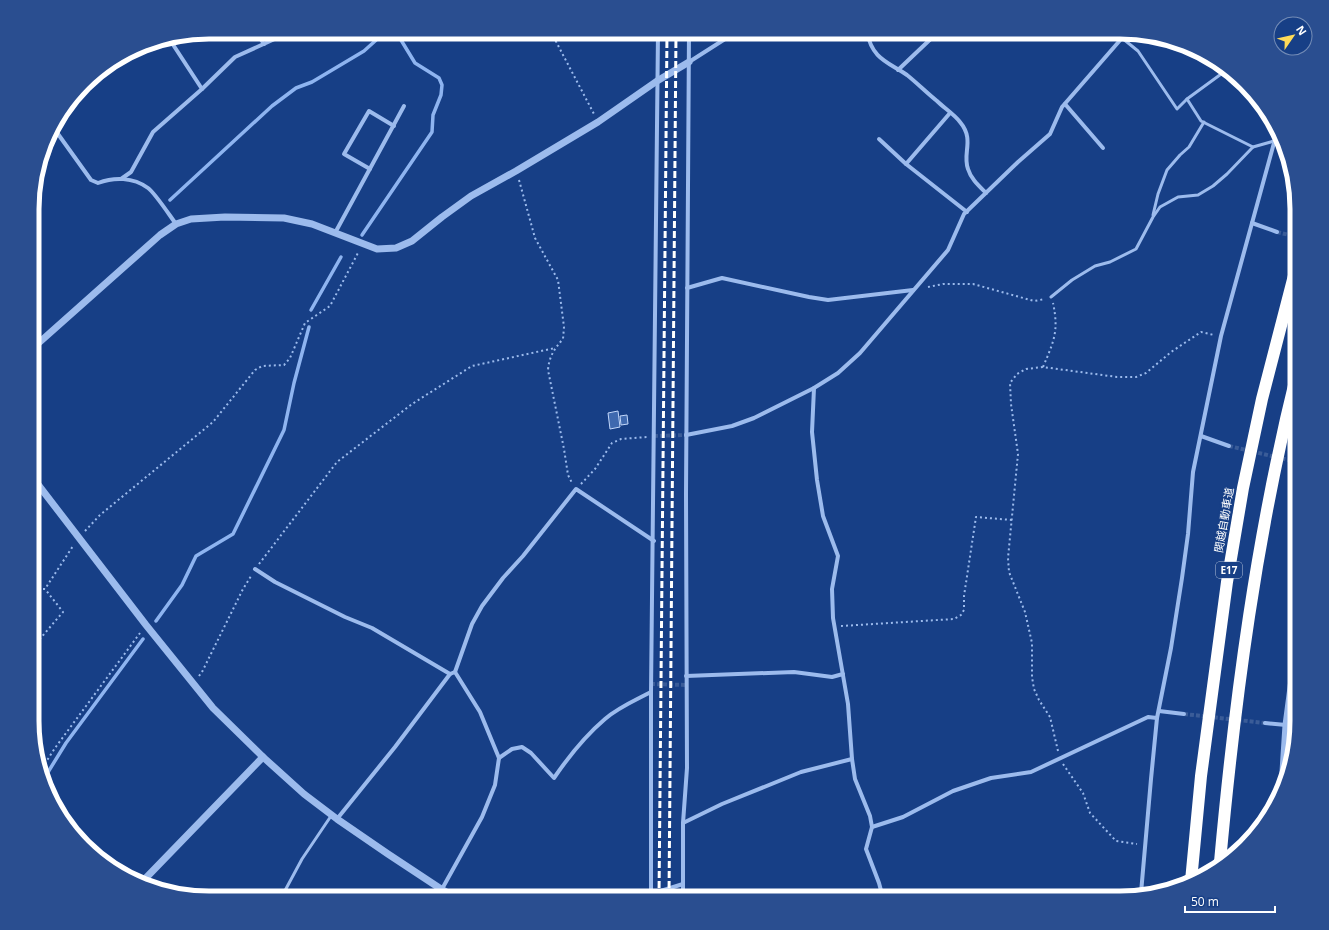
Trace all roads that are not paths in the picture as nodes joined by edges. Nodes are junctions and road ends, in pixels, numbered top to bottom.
1 (261, 39) edge
2 (275, 39) edge
3 (658, 39) edge
4 (689, 39) edge
5 (725, 39) edge
6 (869, 39) edge
7 (931, 39) edge
8 (1121, 39) edge
9 (1123, 39) edge
10 (172, 43) edge
11 (264, 44) junction
12 (689, 62) junction
13 (898, 70) junction
14 (1222, 73) edge
15 (657, 81) junction
16 (202, 89) junction
17 (1187, 99) junction
18 (1064, 104) junction
19 (404, 106) dead end
20 (950, 113) junction
21 (1204, 122) junction
22 (394, 126) junction
23 (58, 132) edge
24 (879, 138) dead end
25 (1274, 141) joint
26 (1254, 147) junction
27 (1103, 148) dead end
28 (906, 164) junction
29 (370, 169) junction
30 (121, 179) junction
31 (986, 193) junction
32 (967, 212) junction
33 (1153, 217) junction
34 (1252, 223) junction
35 (176, 224) junction
36 (1278, 232) tunnel mouth
37 (336, 234) junction
38 (687, 288) junction
39 (913, 290) junction
40 (1290, 291) edge
41 (1051, 297) road end
42 (39, 344) edge
43 (814, 388) junction
44 (1290, 404) edge
45 (686, 435) junction
46 (1201, 436) junction
47 (1229, 446) tunnel mouth
48 (39, 485) edge
49 (654, 541) junction
50 (255, 569) road end
51 (455, 672) junction
52 (450, 674) junction
53 (843, 674) junction
54 (686, 676) junction
55 (651, 692) junction
56 (1290, 708) edge
57 (1159, 711) junction
58 (1184, 714) tunnel mouth
59 (1157, 718) junction
60 (1265, 723) tunnel mouth
61 (1286, 725) junction
62 (263, 757) junction
63 (499, 758) junction
64 (852, 759) junction
65 (1283, 767) edge
66 (335, 817) junction
67 (683, 823) junction
68 (872, 827) junction
69 (1220, 858) edge
70 (1192, 875) edge
71 (145, 878) edge
72 (683, 884) junction
73 (441, 889) junction
74 (1141, 890) edge
75 (284, 891) edge
76 (445, 891) edge
77 (651, 891) edge
78 (664, 891) edge
79 (683, 891) edge
80 (881, 891) edge

1 - 11 street
2 - 11 street
3 - 15 street
4 - 12 street
5 - 12 street
6 - 13 street
7 - 13 street
8 - 18 street
9 - 17 lane
10 - 16 street
11 - 16 street
12 - 15 street
12 - 38 street
13 - 20 street
14 - 17 lane
15 - 37 street
15 - 49 street
16 - 30 street
17 - 21 lane
18 - 27 street
18 - 31 street
19 - 22 street
20 - 28 street
20 - 31 street
21 - 26 lane
21 - 33 lane
22 - 29 street
22 - 29 street
23 - 30 street
24 - 28 street
25 - 26 lane
25 - 34 street
26 - 33 lane
28 - 32 street
29 - 37 street
30 - 35 street
31 - 32 street
32 - 39 street
33 - 41 lane
34 - 36 street
34 - 46 street
35 - 37 street
35 - 42 street
38 - 39 street
38 - 45 street
39 - 43 street
40 - 70 highway, 関越自動車道 / E17
43 - 45 street
43 - 53 street
44 - 69 highway, E17
45 - 54 street
46 - 47 street
46 - 57 street
48 - 62 street
49 - 51 street
49 - 55 street
50 - 52 street
51 - 52 street
51 - 63 street
52 - 66 street
53 - 54 street
53 - 64 street
54 - 67 street
55 - 63 street
55 - 77 street
56 - 61 street
57 - 58 street
57 - 59 street
59 - 68 street
59 - 74 street
60 - 61 street
61 - 65 street
62 - 66 street
62 - 71 street
63 - 73 street
64 - 67 street
64 - 68 street
66 - 73 street
66 - 75 lane
67 - 72 street
68 - 80 street
72 - 78 street
72 - 79 street
73 - 76 street

